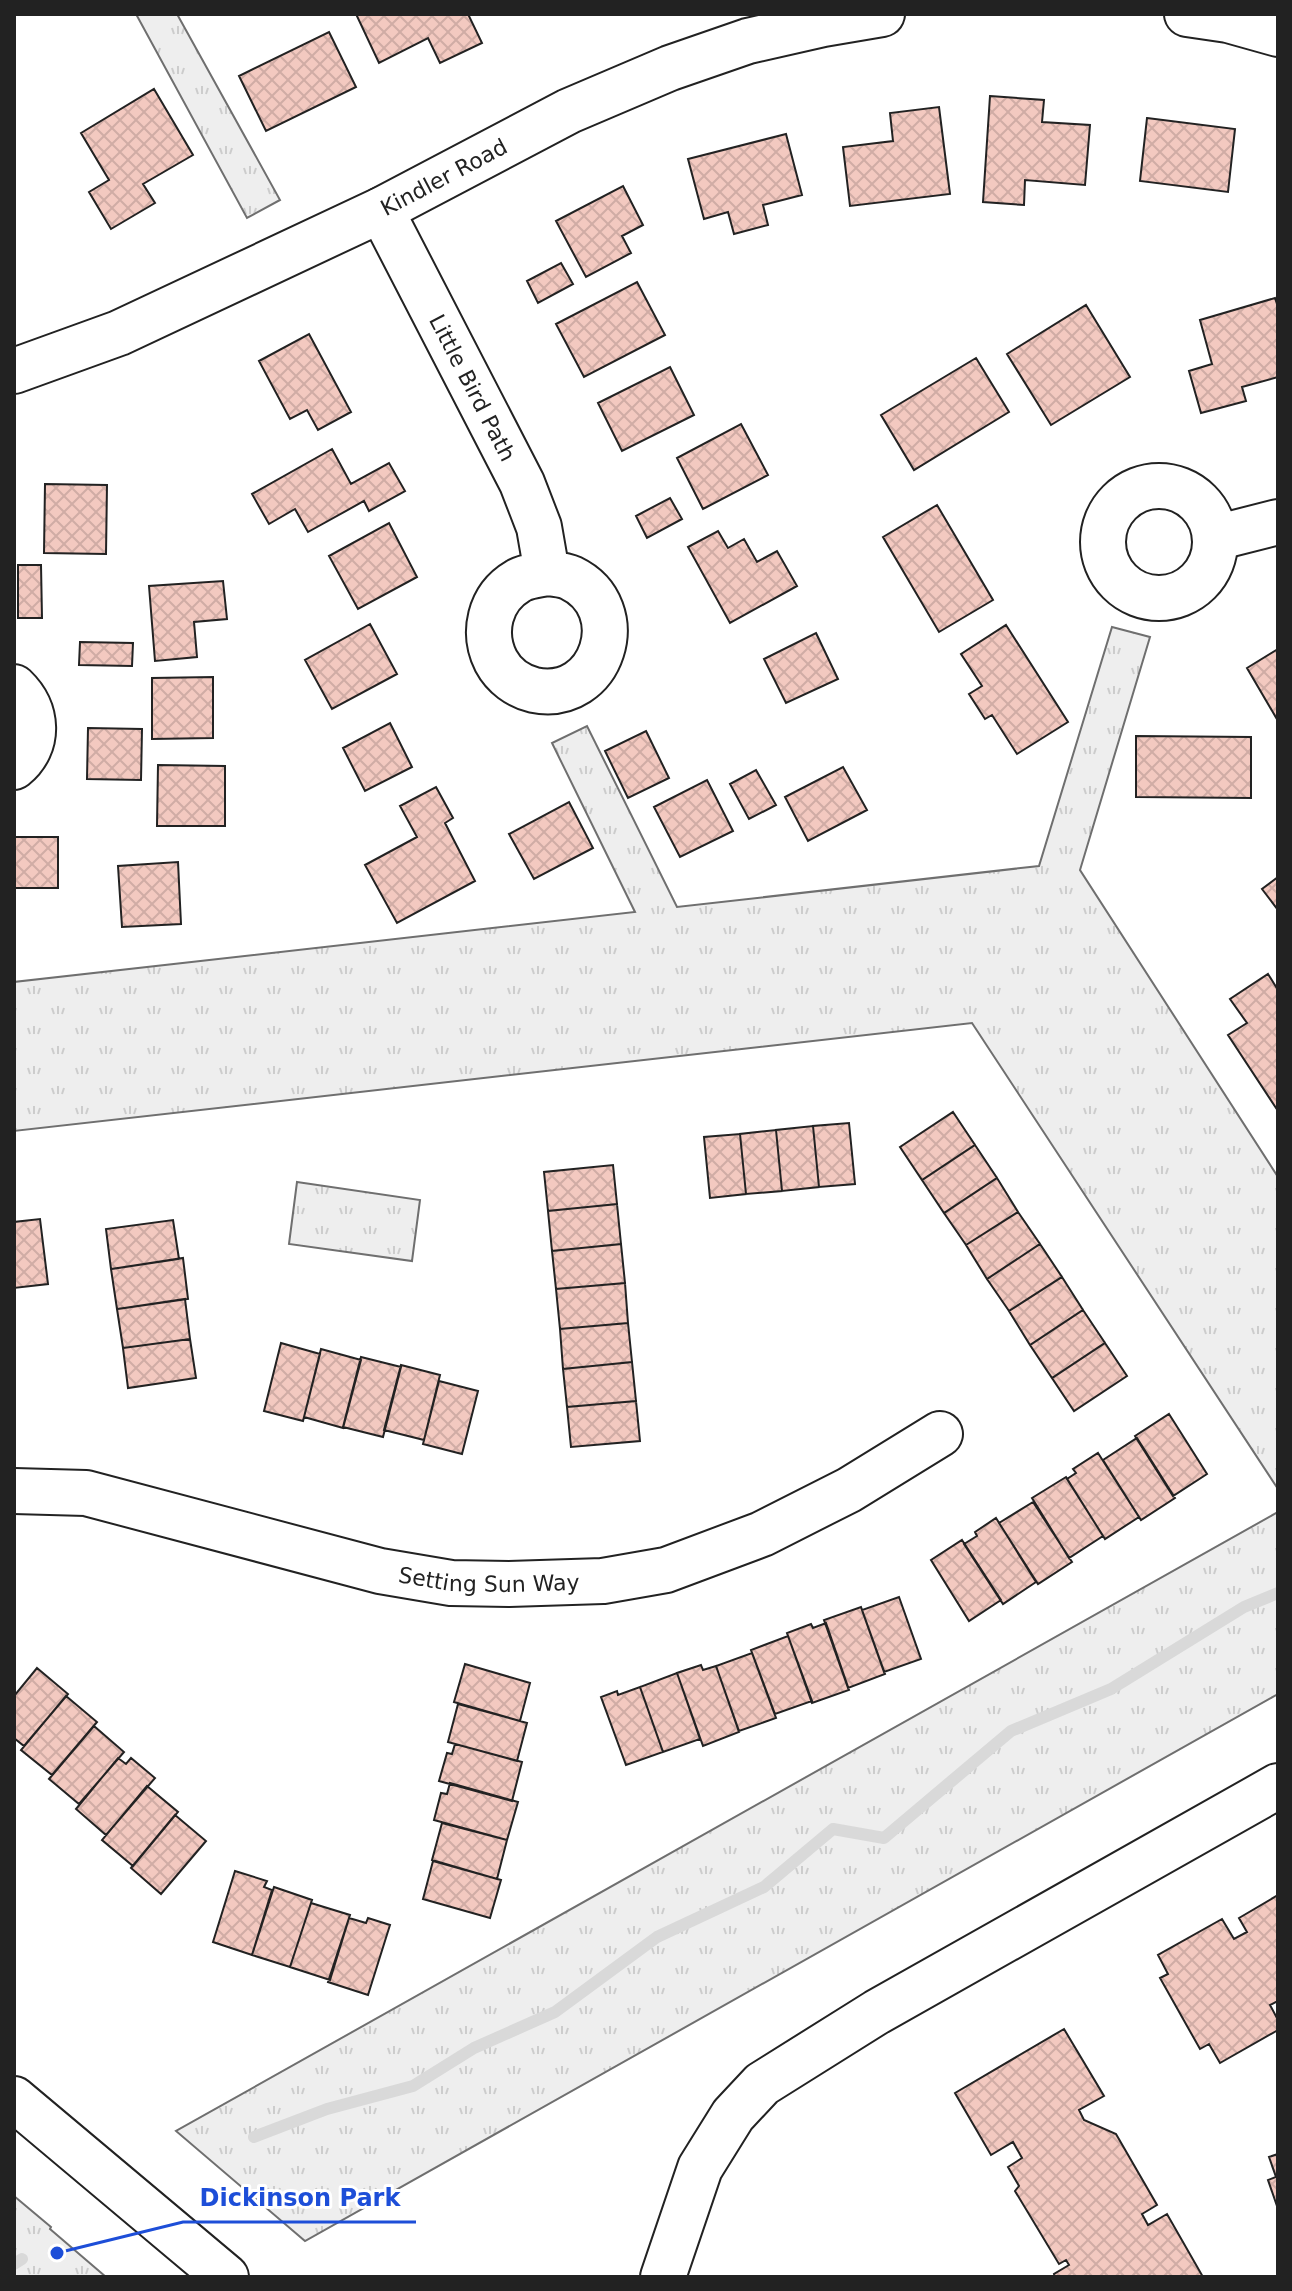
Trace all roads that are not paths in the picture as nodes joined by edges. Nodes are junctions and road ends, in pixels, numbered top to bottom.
1 (882, 14) edge
2 (1187, 14) edge
3 (1278, 34) edge
4 (381, 210) junction
5 (14, 371) edge
6 (1278, 522) edge
7 (1215, 538) dead end
8 (547, 573) dead end
9 (14, 687) edge
10 (14, 767) edge
11 (940, 1434) dead end
12 (14, 1491) edge
13 (1278, 1786) edge
14 (14, 2099) edge
15 (226, 2277) edge
16 (663, 2277) edge

1 - 4 street, Kindler Road
2 - 3 street
4 - 5 street, Kindler Road
4 - 8 street, Little Bird Path
6 - 7 street
9 - 10 street
11 - 12 street, Setting Sun Way
13 - 16 street
14 - 15 street

